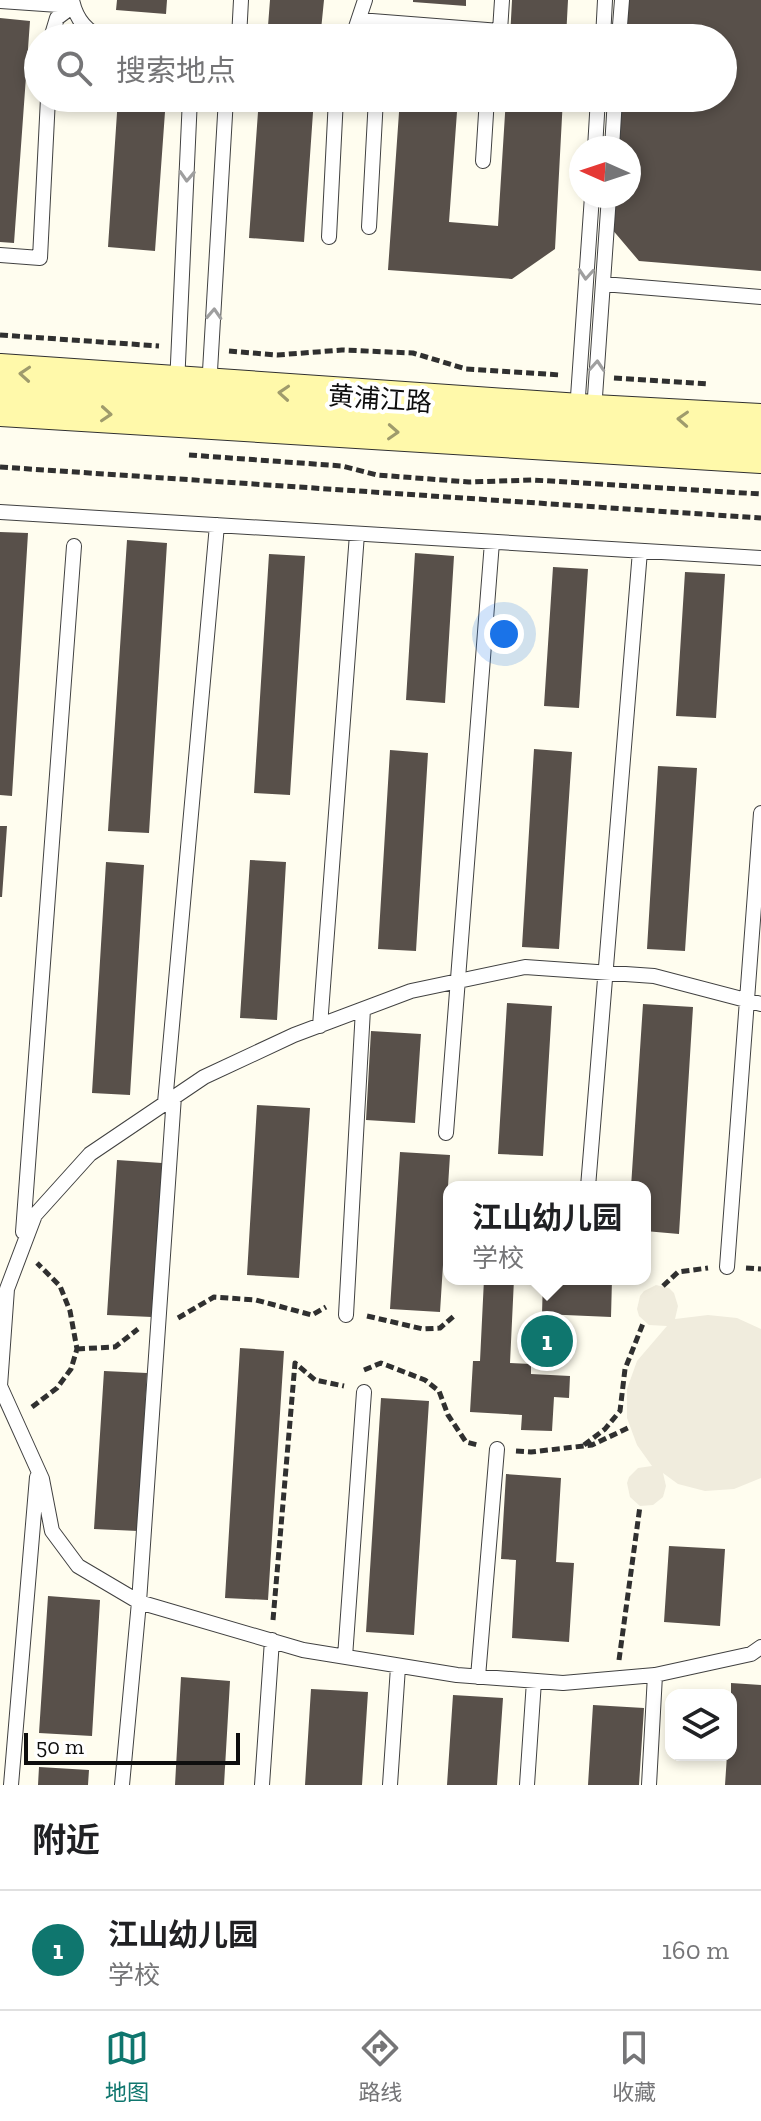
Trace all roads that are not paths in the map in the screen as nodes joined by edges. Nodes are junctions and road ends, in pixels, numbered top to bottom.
1 (241, 0) edge
2 (365, 0) edge
3 (502, 0) edge
4 (605, 0) edge
5 (622, 0) edge
6 (0, 1) edge
7 (73, 3) edge
8 (359, 20) junction
9 (55, 24) edge
10 (84, 24) edge
11 (240, 24) edge
12 (357, 24) edge
13 (399, 24) edge
14 (499, 24) edge
15 (604, 24) edge
16 (620, 24) edge
17 (47, 112) edge
18 (189, 112) edge
19 (225, 112) edge
20 (335, 112) edge
21 (375, 112) edge
22 (486, 112) edge
23 (597, 112) edge
24 (614, 112) edge
25 (596, 136) edge
26 (613, 136) edge
27 (483, 161) dead end
28 (591, 208) edge
29 (608, 208) edge
30 (369, 227) dead end
31 (329, 237) dead end
32 (0, 255) edge
33 (603, 284) junction
34 (761, 297) edge
35 (0, 373) edge
36 (193, 403) junction
37 (0, 407) edge
38 (761, 423) edge
39 (584, 428) junction
40 (761, 454) edge
41 (0, 512) edge
42 (217, 525) junction
43 (357, 534) junction
44 (492, 542) junction
45 (74, 546) dead end
46 (640, 551) junction
47 (761, 558) edge
48 (761, 813) edge
49 (606, 973) junction
50 (457, 981) junction
51 (754, 1002) edge
52 (363, 1009) junction
53 (320, 1026) junction
54 (170, 1100) junction
55 (446, 1133) dead end
56 (589, 1181) edge
57 (22, 1248) junction
58 (727, 1267) dead end
59 (346, 1315) road end
60 (2, 1322) edge
61 (1, 1354) edge
62 (364, 1392) dead end
63 (497, 1449) road end
64 (38, 1469) junction
65 (139, 1602) junction
66 (272, 1640) junction
67 (761, 1647) edge
68 (345, 1657) junction
69 (398, 1667) junction
70 (655, 1675) junction
71 (478, 1677) junction
72 (534, 1681) junction
73 (11, 1785) edge
74 (122, 1785) edge
75 (262, 1785) edge
76 (390, 1785) edge
77 (527, 1785) edge
78 (649, 1785) edge

1 - 11 lane
2 - 8 lane
3 - 14 lane
4 - 15 lane
5 - 16 lane
6 - 7 lane
7 - 9 lane
7 - 10 lane
8 - 12 lane
8 - 13 lane
17 - 32 lane
18 -> 36 lane
36 -> 19 lane
20 - 31 lane
21 - 30 lane
22 - 27 lane
23 - 25 lane
24 - 26 lane
28 -> 39 lane
29 - 33 lane
33 - 34 lane
39 -> 33 lane
36 -> 35 street, 黄浦江路
37 -> 36 street, 黄浦江路
36 - 39 street, 黄浦江路
38 -> 39 street, 黄浦江路
39 - 40 street, 黄浦江路
41 - 42 lane
42 - 43 lane
42 - 54 lane
43 - 44 lane
43 - 53 lane
44 - 46 lane
44 - 50 lane
45 - 57 lane
46 - 47 lane
46 - 49 lane
48 - 51 lane
49 - 50 lane
49 - 51 lane
49 - 56 lane
50 - 52 lane
50 - 55 lane
51 - 58 lane
52 - 53 lane
52 - 59 lane
53 - 54 lane
54 - 57 lane
54 - 65 lane
57 - 60 lane
60 - 61 lane
61 - 64 lane
62 - 68 lane
63 - 71 lane
64 - 65 lane
64 - 73 lane
65 - 66 lane
65 - 74 lane
66 - 68 lane
66 - 75 lane
67 - 70 lane
68 - 69 lane
69 - 71 lane
69 - 76 lane
70 - 72 lane
70 - 78 lane
71 - 72 lane
72 - 77 lane

